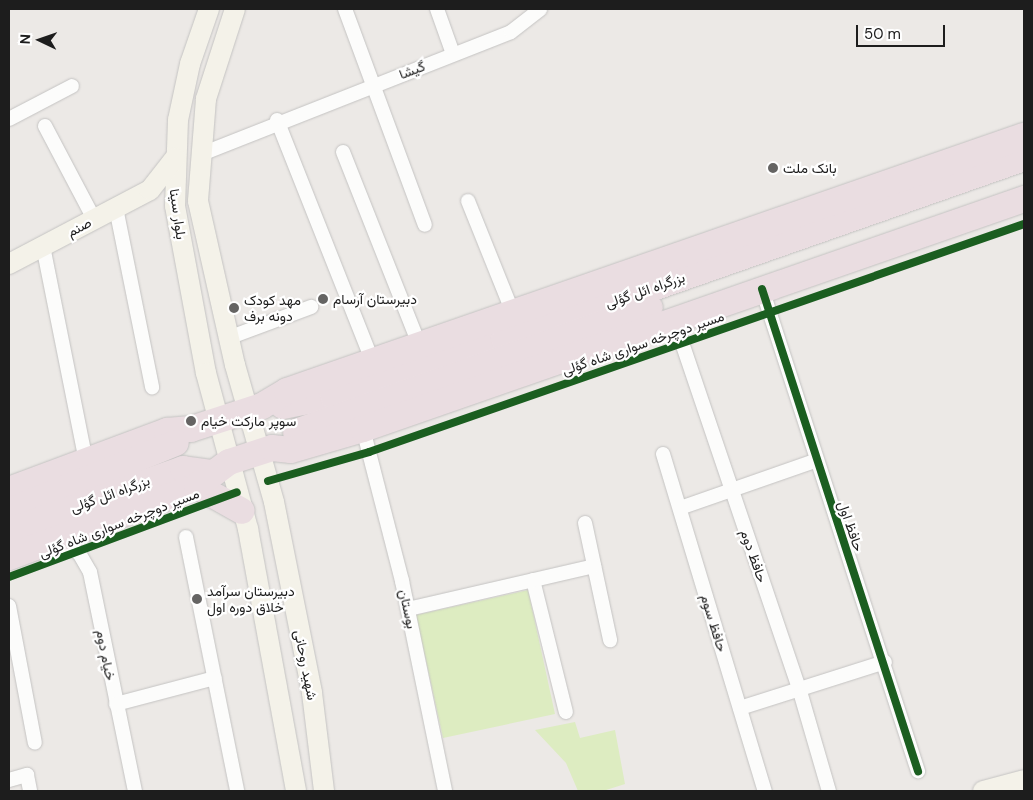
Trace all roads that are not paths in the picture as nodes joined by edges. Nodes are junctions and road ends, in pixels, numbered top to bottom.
1 (209, 9) edge
2 (235, 9) edge
3 (345, 9) edge
4 (437, 9) edge
5 (540, 9) edge
6 (453, 54) junction
7 (371, 85) junction
8 (72, 86) dead end
9 (9, 119) edge
10 (277, 120) junction
11 (45, 126) dead end
12 (1024, 136) edge
13 (343, 152) dead end
14 (199, 155) junction
15 (175, 158) junction
16 (1024, 158) edge
17 (1024, 177) edge
18 (150, 190) junction
19 (1024, 200) edge
20 (468, 201) dead end
21 (116, 208) junction
22 (176, 211) junction
23 (94, 219) junction
24 (425, 225) dead end
25 (43, 246) junction
26 (9, 263) edge
27 (762, 289) junction
28 (311, 307) dead end
29 (513, 313) junction
30 (675, 322) junction
31 (228, 338) junction
32 (420, 346) junction
33 (373, 362) junction
34 (152, 387) dead end
35 (336, 406) junction
36 (254, 408) junction
37 (218, 420) junction
38 (191, 429) junction
39 (363, 429) junction
40 (266, 450) junction
41 (663, 454) dead end
42 (815, 461) junction
43 (86, 462) junction
44 (213, 474) junction
45 (732, 489) junction
46 (9, 490) edge
47 (680, 508) junction
48 (9, 510) edge
49 (242, 511) junction
50 (585, 523) dead end
51 (9, 531) edge
52 (186, 537) dead end
53 (49, 543) junction
54 (9, 557) edge
55 (594, 566) junction
56 (533, 580) junction
57 (9, 606) edge
58 (408, 609) junction
59 (610, 640) dead end
60 (885, 662) junction
61 (215, 678) junction
62 (799, 688) junction
63 (116, 704) junction
64 (740, 708) junction
65 (566, 712) dead end
66 (35, 743) dead end
67 (918, 771) dead end
68 (9, 780) edge
69 (1024, 780) edge
70 (30, 791) edge
71 (135, 791) edge
72 (237, 791) edge
73 (296, 791) edge
74 (324, 791) edge
75 (446, 791) edge
76 (765, 791) edge
77 (829, 791) edge
78 (983, 791) edge

1 - 15 main road, بلوار سینا
2 - 14 main road, بلوار سینا
3 - 7 street
4 - 6 street
5 - 6 street, گیشا
6 - 7 street, گیشا
7 - 10 street, گیشا
7 - 24 street
8 - 9 street
10 - 14 street, گیشا
10 - 33 street
11 - 23 street
12 - 29 highway
13 - 32 street
14 - 31 main road, بلوار سینا
15 - 18 main road
15 - 22 main road, بلوار سینا
16 - 35 highway, بزرگراه ائل گؤلی
17 - 35 highway, بزرگراه ائل گؤلی
18 - 21 main road, صنم
18 - 22 main road
19 - 27 highway
20 - 29 street
21 - 23 main road, صنم
21 - 34 street
22 - 37 main road, بلوار سینا
23 - 25 main road, صنم
25 - 26 main road, صنم
25 - 43 street
27 - 30 highway
27 - 42 street, حافظ اول
28 - 31 street
29 - 32 highway
30 - 39 highway
30 - 45 street, حافظ دوم
31 - 36 main road, بلوار سینا
32 - 33 highway
33 - 36 highway
35 - 36 highway, بزرگراه ائل گؤلی
35 - 40 highway, بزرگراه ائل گؤلی
36 - 37 highway
36 - 40 main road, شهید روحانی
37 - 38 highway
37 - 44 main road, بلوار سینا
38 - 43 highway
38 - 48 highway, بزرگراه ائل گؤلی
39 - 40 highway
39 - 58 street, بوستان
40 - 44 highway
40 - 74 main road, شهید روحانی
41 - 47 street, حافظ سوم
42 - 45 street
42 - 60 street, حافظ اول
43 - 46 highway
44 - 49 highway
44 - 49 main road
44 - 51 highway, بزرگراه ائل گؤلی
44 - 53 highway
45 - 47 street
45 - 62 street, حافظ دوم
47 - 64 street, حافظ سوم
49 - 73 main road
50 - 55 street
52 - 61 street
53 - 54 highway
53 - 63 street, خیام دوم
55 - 56 street
55 - 59 street
56 - 58 street
56 - 65 street
57 - 66 street
58 - 75 street, بوستان
60 - 62 street
60 - 67 street, حافظ اول
61 - 63 street
61 - 72 street
62 - 64 street
62 - 77 street, حافظ دوم
63 - 71 street, خیام دوم
64 - 76 street, حافظ سوم
68 - 70 street
69 - 78 main road

